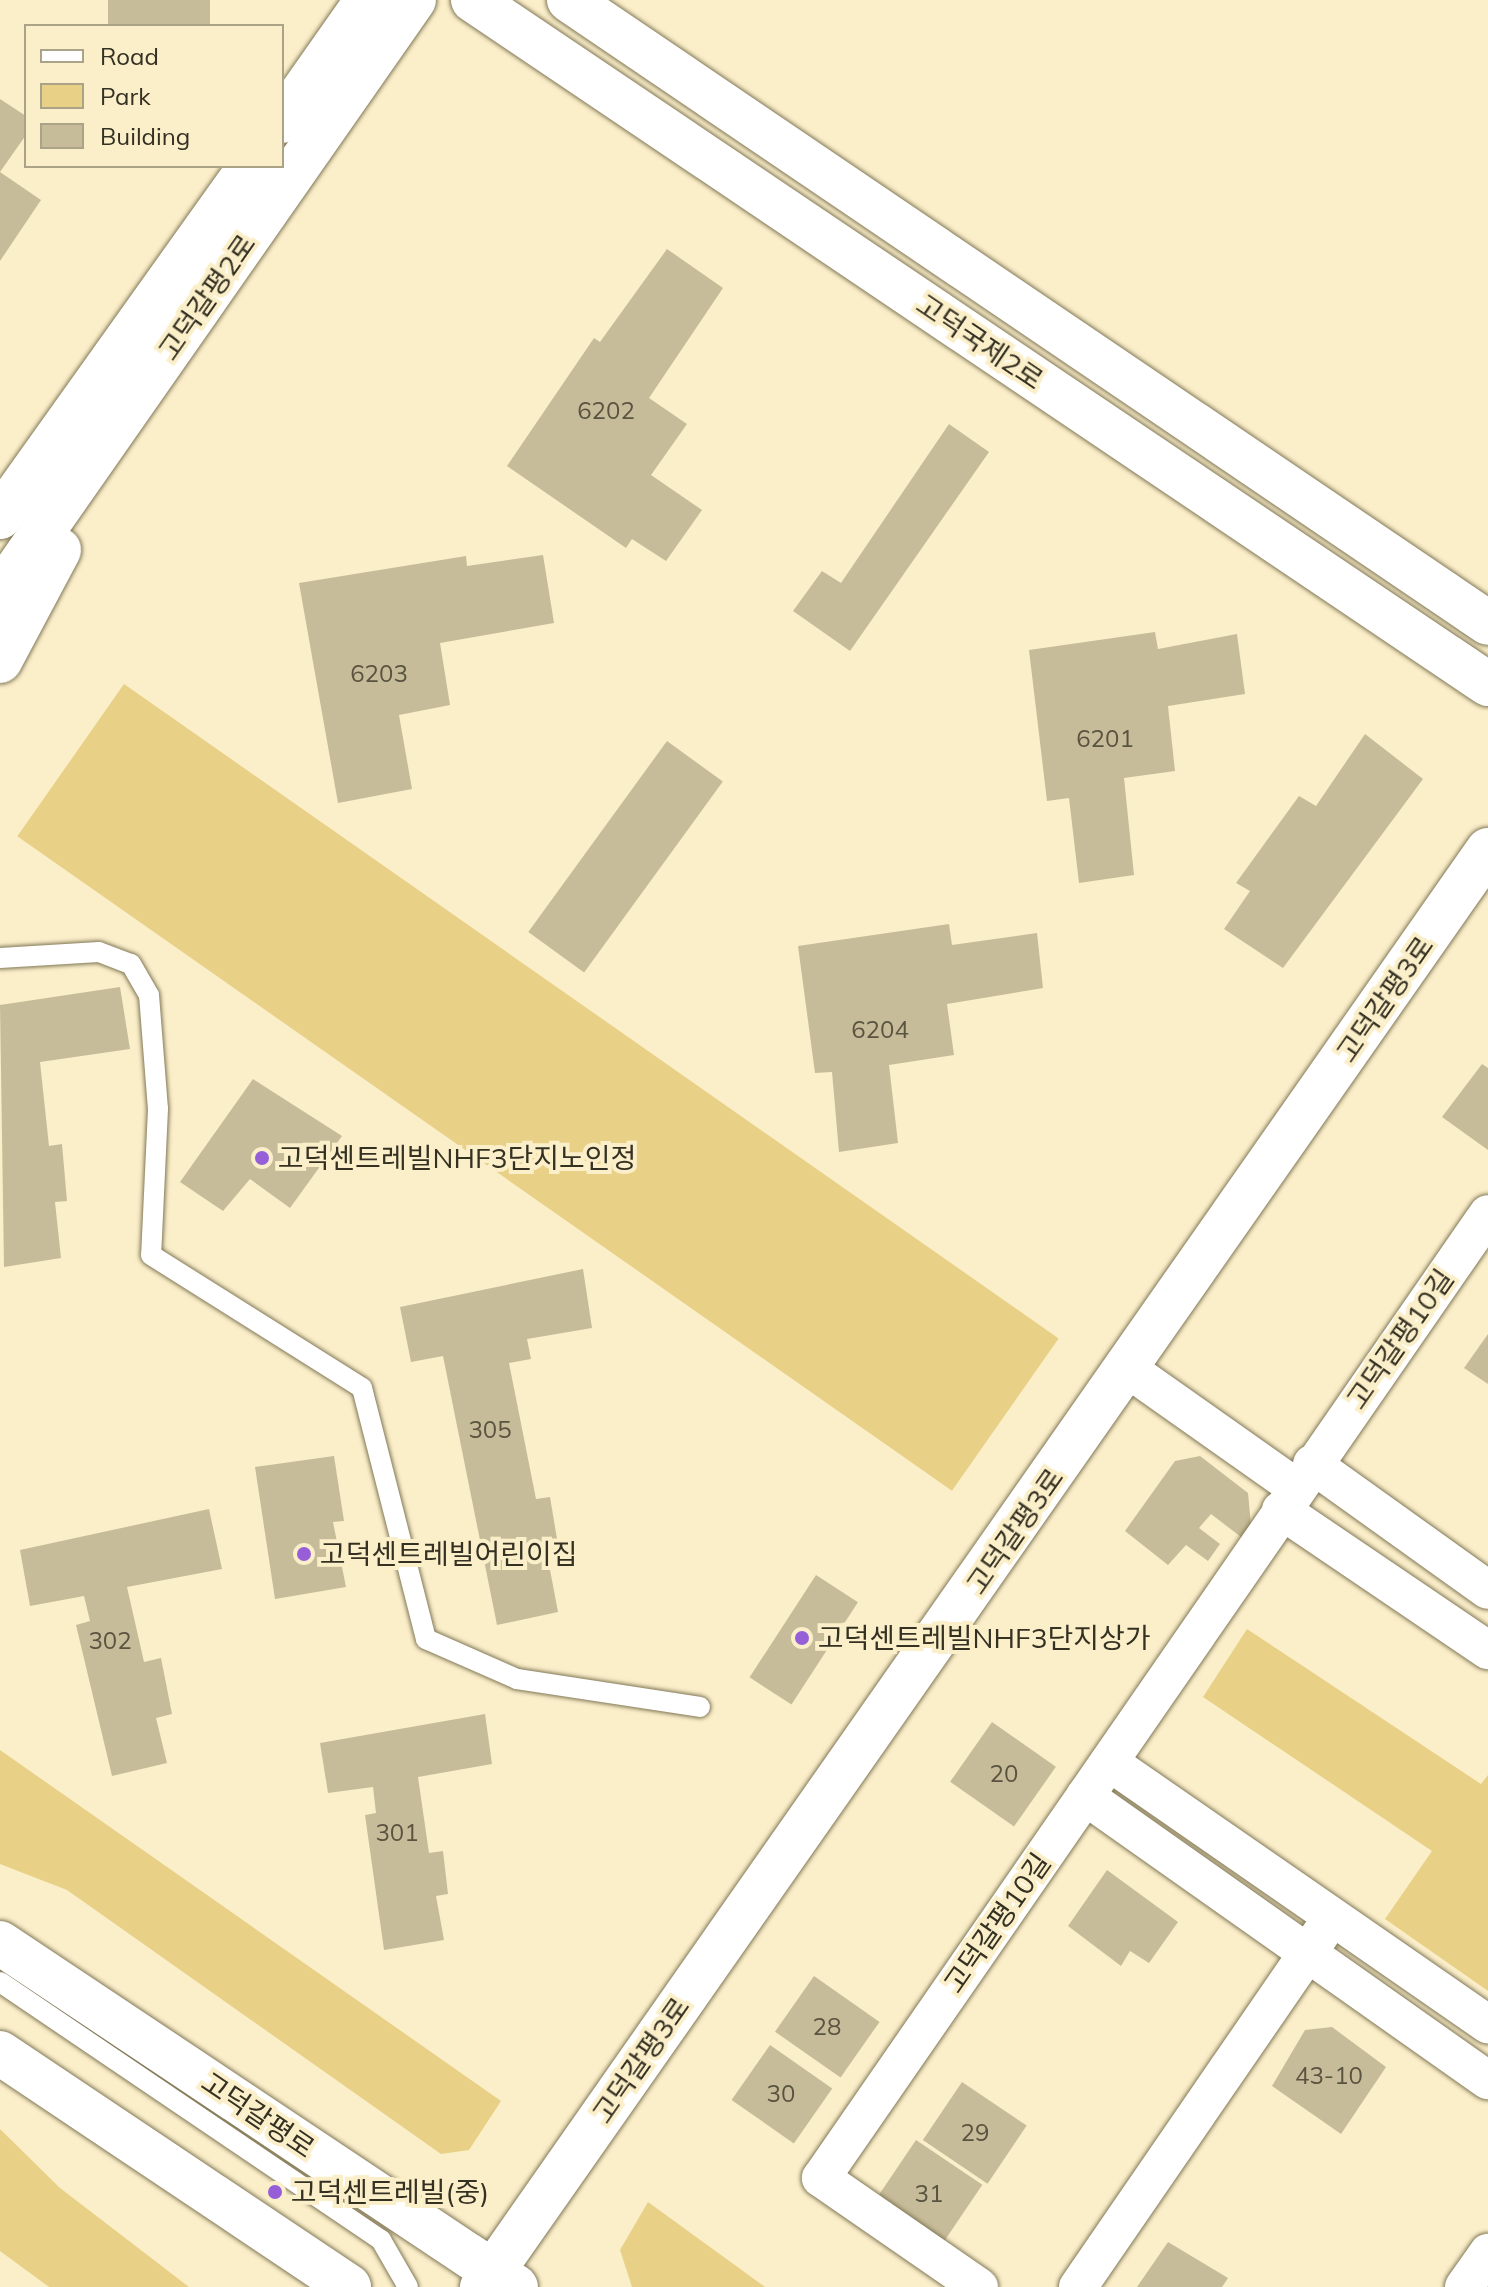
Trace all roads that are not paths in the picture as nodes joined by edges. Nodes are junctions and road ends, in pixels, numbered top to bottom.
1 (367, 0) edge
2 (414, 0) edge
3 (473, 0) edge
4 (569, 0) edge
5 (284, 118) edge
6 (249, 168) edge
7 (134, 366) junction
8 (0, 478) edge
9 (0, 517) edge
10 (0, 593) edge
11 (1488, 623) edge
12 (0, 661) edge
13 (1488, 684) edge
14 (1488, 850) edge
15 (0, 958) edge
16 (1488, 1214) edge
17 (1128, 1369) junction
18 (1297, 1487) junction
19 (1488, 1590) edge
20 (1488, 1650) edge
21 (700, 1707) dead end
22 (1109, 1762) junction
23 (1085, 1796) junction
24 (1333, 1917) junction
25 (0, 1943) edge
26 (1308, 1953) junction
27 (0, 1982) edge
28 (1488, 2024) edge
29 (0, 2053) edge
30 (1488, 2080) edge
31 (1488, 2253) edge
32 (498, 2283) edge
33 (349, 2287) edge
34 (408, 2287) edge
35 (979, 2287) edge
36 (1078, 2287) edge
37 (1464, 2287) edge

1 - 5 street
2 - 7 street, 고덕갈평2로
3 - 13 street, 고덕국제2로
4 - 11 street, 고덕국제2로
6 - 7 street, 고덕갈평2로
7 - 8 street
7 - 9 street, 고덕갈평2로
7 - 10 street, 고덕갈평2로
7 - 12 street
14 - 17 street, 고덕갈평3로
15 - 21 lane
16 - 18 street, 고덕갈평10길
17 - 18 street
17 - 32 street, 고덕갈평3로
18 - 19 street
18 - 20 street
18 - 22 street, 고덕갈평10길
22 - 23 street, 고덕갈평10길
22 - 24 street
23 - 26 street
23 - 35 street, 고덕갈평10길
24 - 26 street
24 - 28 street
25 - 32 street, 고덕갈평로
26 - 30 street
26 - 36 street
27 - 34 lane
29 - 33 street
31 - 37 street

